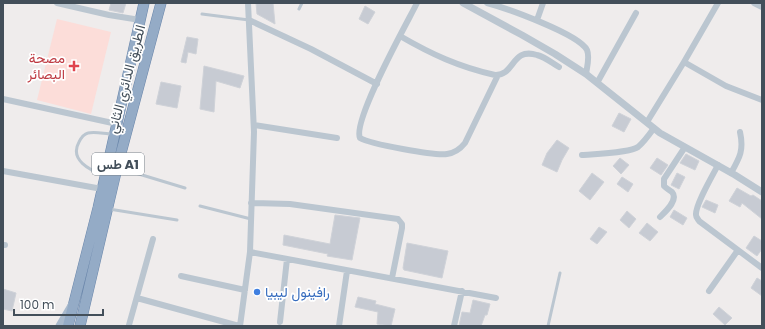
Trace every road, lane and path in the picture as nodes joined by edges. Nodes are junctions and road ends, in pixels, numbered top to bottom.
1 (57, 3) edge
2 (144, 3) edge
3 (157, 3) edge
4 (161, 3) edge
5 (248, 3) edge
6 (302, 3) edge
7 (417, 3) edge
8 (463, 3) edge
9 (487, 3) edge
10 (543, 3) edge
11 (718, 3) edge
12 (754, 3) edge
13 (762, 7) edge
14 (300, 9) dead end
15 (636, 13) dead end
16 (202, 14) dead end
17 (140, 20) junction
18 (249, 20) junction
19 (537, 20) junction
20 (400, 36) junction
21 (684, 62) junction
22 (559, 67) dead end
23 (586, 74) junction
24 (498, 76) junction
25 (597, 83) junction
26 (377, 84) junction
27 (3, 100) edge
28 (762, 100) edge
29 (131, 114) junction
30 (647, 122) junction
31 (254, 125) junction
32 (654, 128) junction
33 (116, 129) junction
34 (740, 132) dead end
35 (337, 138) dead end
36 (685, 147) junction
37 (582, 155) dead end
38 (718, 166) junction
39 (117, 168) junction
40 (3, 171) edge
41 (731, 173) junction
42 (105, 176) junction
43 (185, 188) dead end
44 (102, 189) junction
45 (762, 192) edge
46 (252, 203) junction
47 (200, 206) dead end
48 (107, 208) junction
49 (660, 218) dead end
50 (251, 219) junction
51 (177, 220) dead end
52 (153, 238) dead end
53 (738, 250) junction
54 (250, 252) junction
55 (287, 259) junction
56 (762, 268) edge
57 (347, 271) junction
58 (560, 273) dead end
59 (181, 276) dead end
60 (392, 278) junction
61 (245, 290) junction
62 (708, 290) dead end
63 (462, 291) junction
64 (137, 298) junction
65 (496, 298) dead end
66 (74, 301) junction
67 (280, 322) dead end
68 (60, 326) edge
69 (68, 326) edge
70 (80, 326) edge
71 (129, 326) edge
72 (240, 326) edge
73 (339, 326) edge
74 (454, 326) edge
75 (548, 326) edge

1 - 17 street
2 - 17 highway, الطريق الدائري الثاني / طس A1
3 - 29 highway
4 - 29 highway, الطريق الدائري الثاني / طس A1
5 - 18 street
6 - 14 lane
7 - 20 street
8 - 23 street
9 - 19 street
10 - 19 street
11 - 21 street
12 - 13 street
15 - 25 street
16 - 18 lane
17 - 33 highway, الطريق الدائري الثاني / طس A1
18 - 26 street
18 - 31 street
19 - 23 street
20 - 24 street
20 - 26 street
21 - 28 street
21 - 30 street
22 - 24 street
23 - 25 street
24 - 26 street
25 - 30 street
27 - 33 street
29 - 39 highway, الطريق الدائري الثاني / طس A1
30 - 32 street
31 - 35 street
31 - 46 street
32 - 36 street
32 - 37 street
33 - 42 highway, الطريق الدائري الثاني / طس A1
33 - 42 lane
34 - 41 street
36 - 38 street
36 - 49 street
38 - 41 street
38 - 53 street
39 - 43 lane
39 - 48 highway, الطريق الدائري الثاني / طس A1
40 - 44 street
41 - 45 street
42 - 44 highway, الطريق الدائري الثاني / طس A1
44 - 66 highway, الطريق الدائري الثاني / طس A1
46 - 50 street
46 - 60 street
47 - 50 lane
48 - 51 lane
48 - 70 highway, الطريق الدائري الثاني / طس A1
50 - 54 street
52 - 64 street
53 - 56 street
53 - 62 street
54 - 55 street
54 - 61 street
55 - 57 street
55 - 67 street
57 - 60 street
57 - 73 street
58 - 75 lane
59 - 61 street
60 - 63 street
61 - 72 street
63 - 65 street
63 - 74 street
64 - 71 street
64 - 72 street
66 - 68 main road
66 - 69 highway, الطريق الدائري الثاني / طس A1

